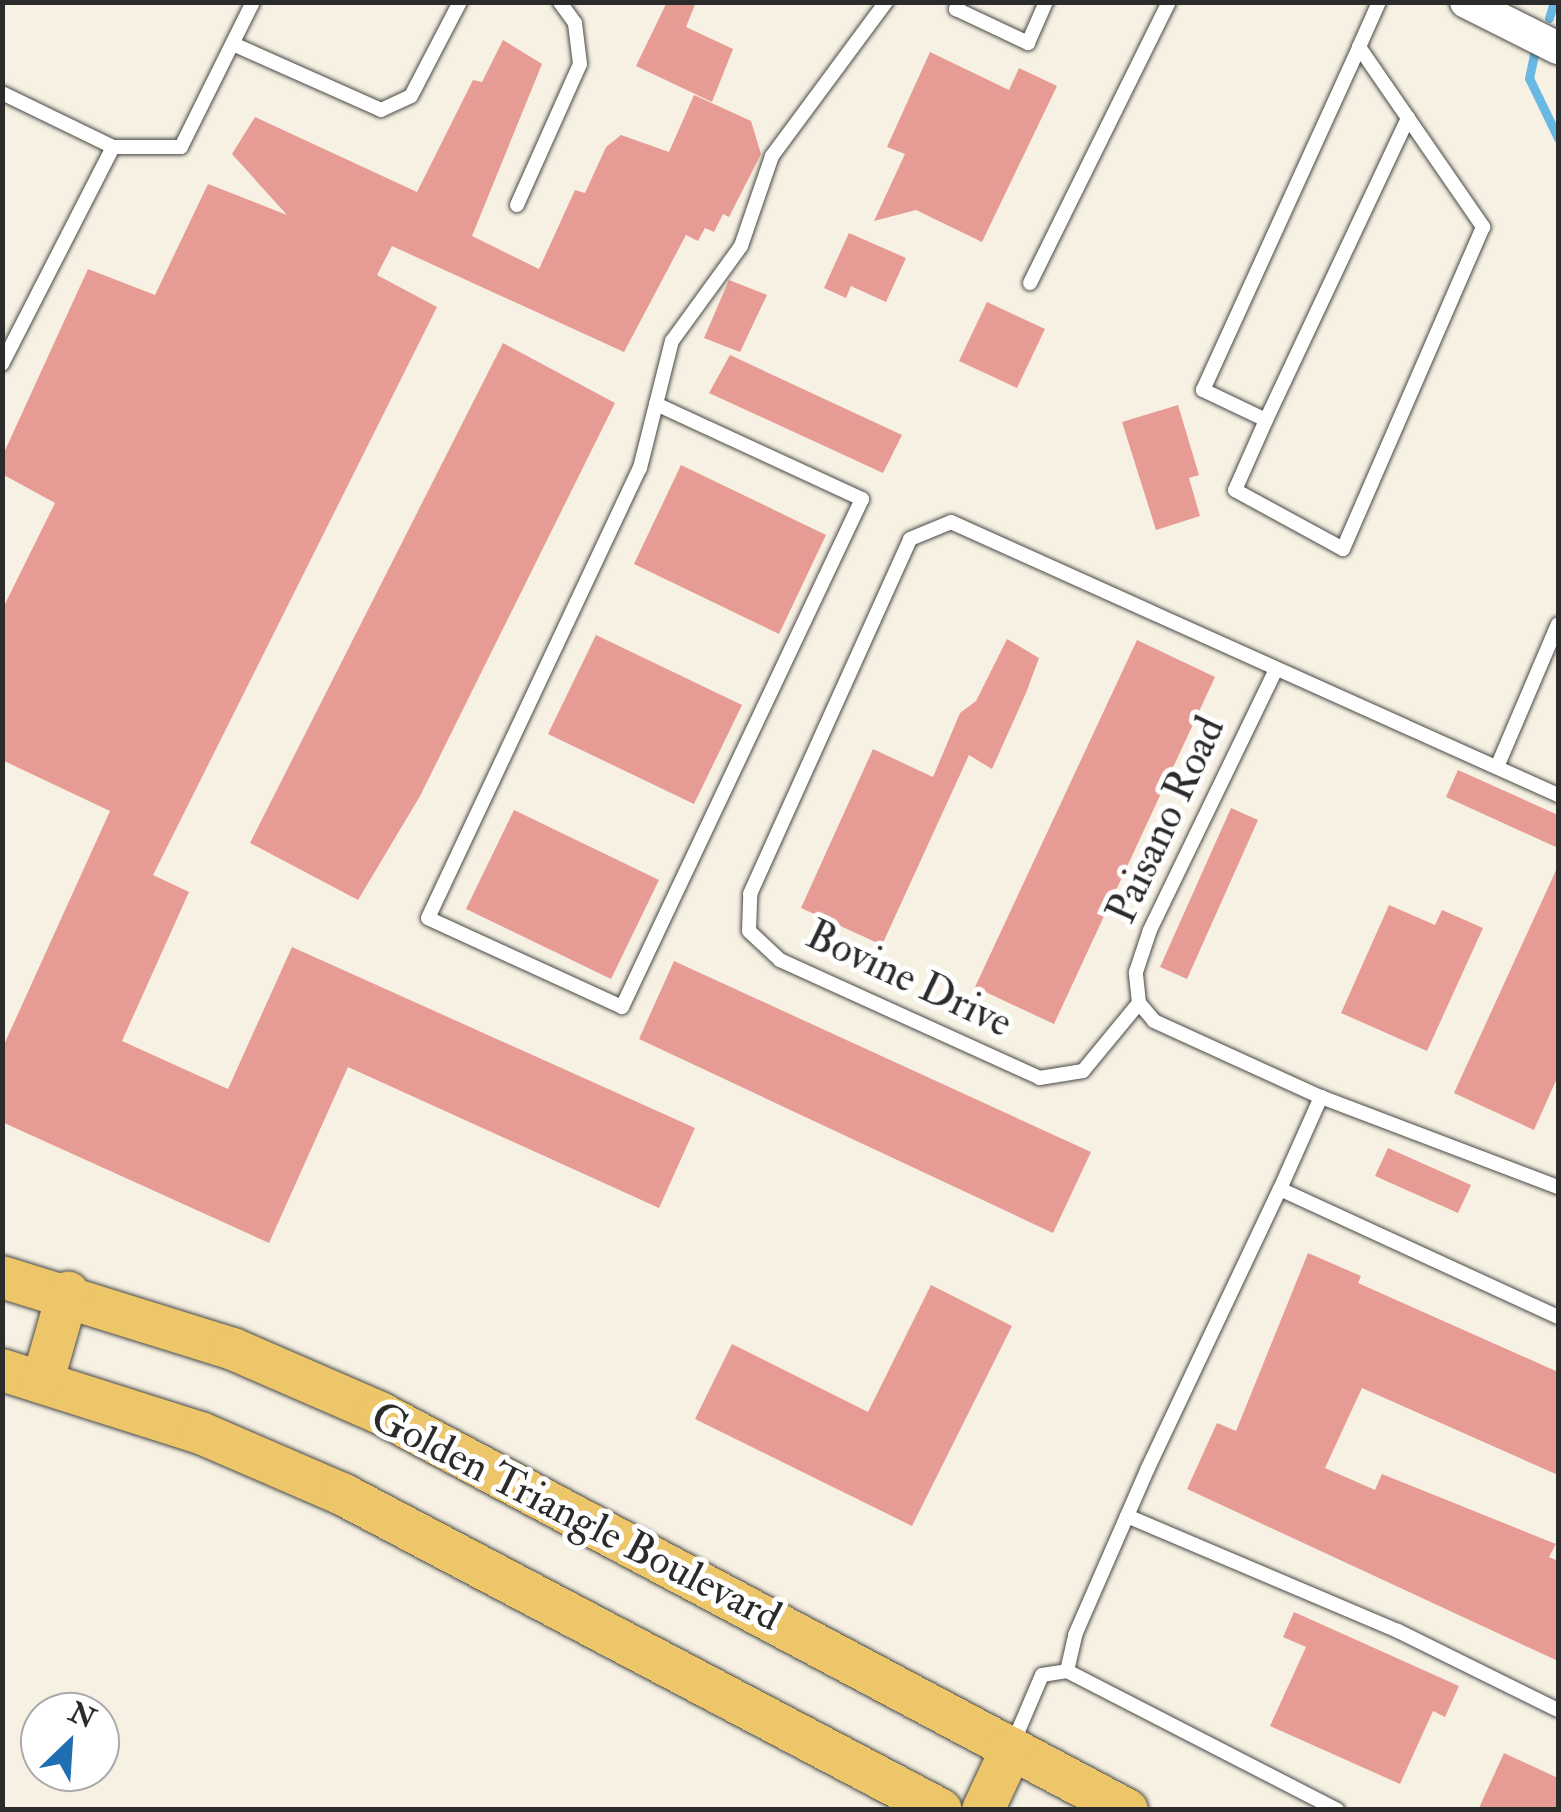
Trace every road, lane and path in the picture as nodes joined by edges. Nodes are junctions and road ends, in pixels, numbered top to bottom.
1 (253, 2) edge
2 (460, 2) edge
3 (560, 2) edge
4 (886, 2) edge
5 (959, 2) edge
6 (1046, 2) edge
7 (1170, 2) edge
8 (1380, 2) edge
9 (1466, 2) edge
10 (232, 44) junction
11 (1359, 47) junction
12 (1558, 48) edge
13 (2, 92) edge
14 (1408, 118) junction
15 (113, 147) junction
16 (517, 205) dead end
17 (1030, 282) dead end
18 (2, 364) edge
19 (656, 404) junction
20 (1266, 420) junction
21 (1558, 624) edge
22 (1275, 671) junction
23 (1497, 767) junction
24 (1558, 796) edge
25 (1139, 1002) junction
26 (1321, 1098) junction
27 (1558, 1188) edge
28 (1280, 1189) junction
29 (2, 1277) edge
30 (68, 1293) junction
31 (1558, 1317) edge
32 (23, 1375) edge
33 (1127, 1516) junction
34 (1067, 1672) junction
35 (1558, 1710) edge
36 (1012, 1748) junction
37 (942, 1810) edge
38 (983, 1810) edge
39 (1128, 1810) edge
40 (1337, 1810) edge

1 - 10 lane
2 - 10 lane
3 - 16 lane
4 - 19 lane
5 - 6 lane
7 - 17 lane
8 - 11 lane
9 - 12 street
10 - 15 lane
11 - 14 lane
11 - 20 lane
13 - 15 lane
14 - 20 lane
14 - 20 lane
15 - 18 lane
19 - 19 lane
21 - 23 lane
22 - 23 lane, Bovine Drive
22 - 25 lane, Paisano Road
22 - 25 lane, Bovine Drive
23 - 24 lane, Bovine Drive
25 - 26 lane
26 - 27 lane
26 - 28 lane
28 - 31 lane
28 - 33 lane
29 - 30 main road, Golden Triangle Boulevard
30 - 32 main road
30 - 36 main road, Golden Triangle Boulevard
32 - 37 main road, Golden Triangle Boulevard
33 - 34 lane
33 - 35 lane
34 - 36 lane
34 - 40 lane
36 - 38 main road
36 - 39 main road, Golden Triangle Boulevard

